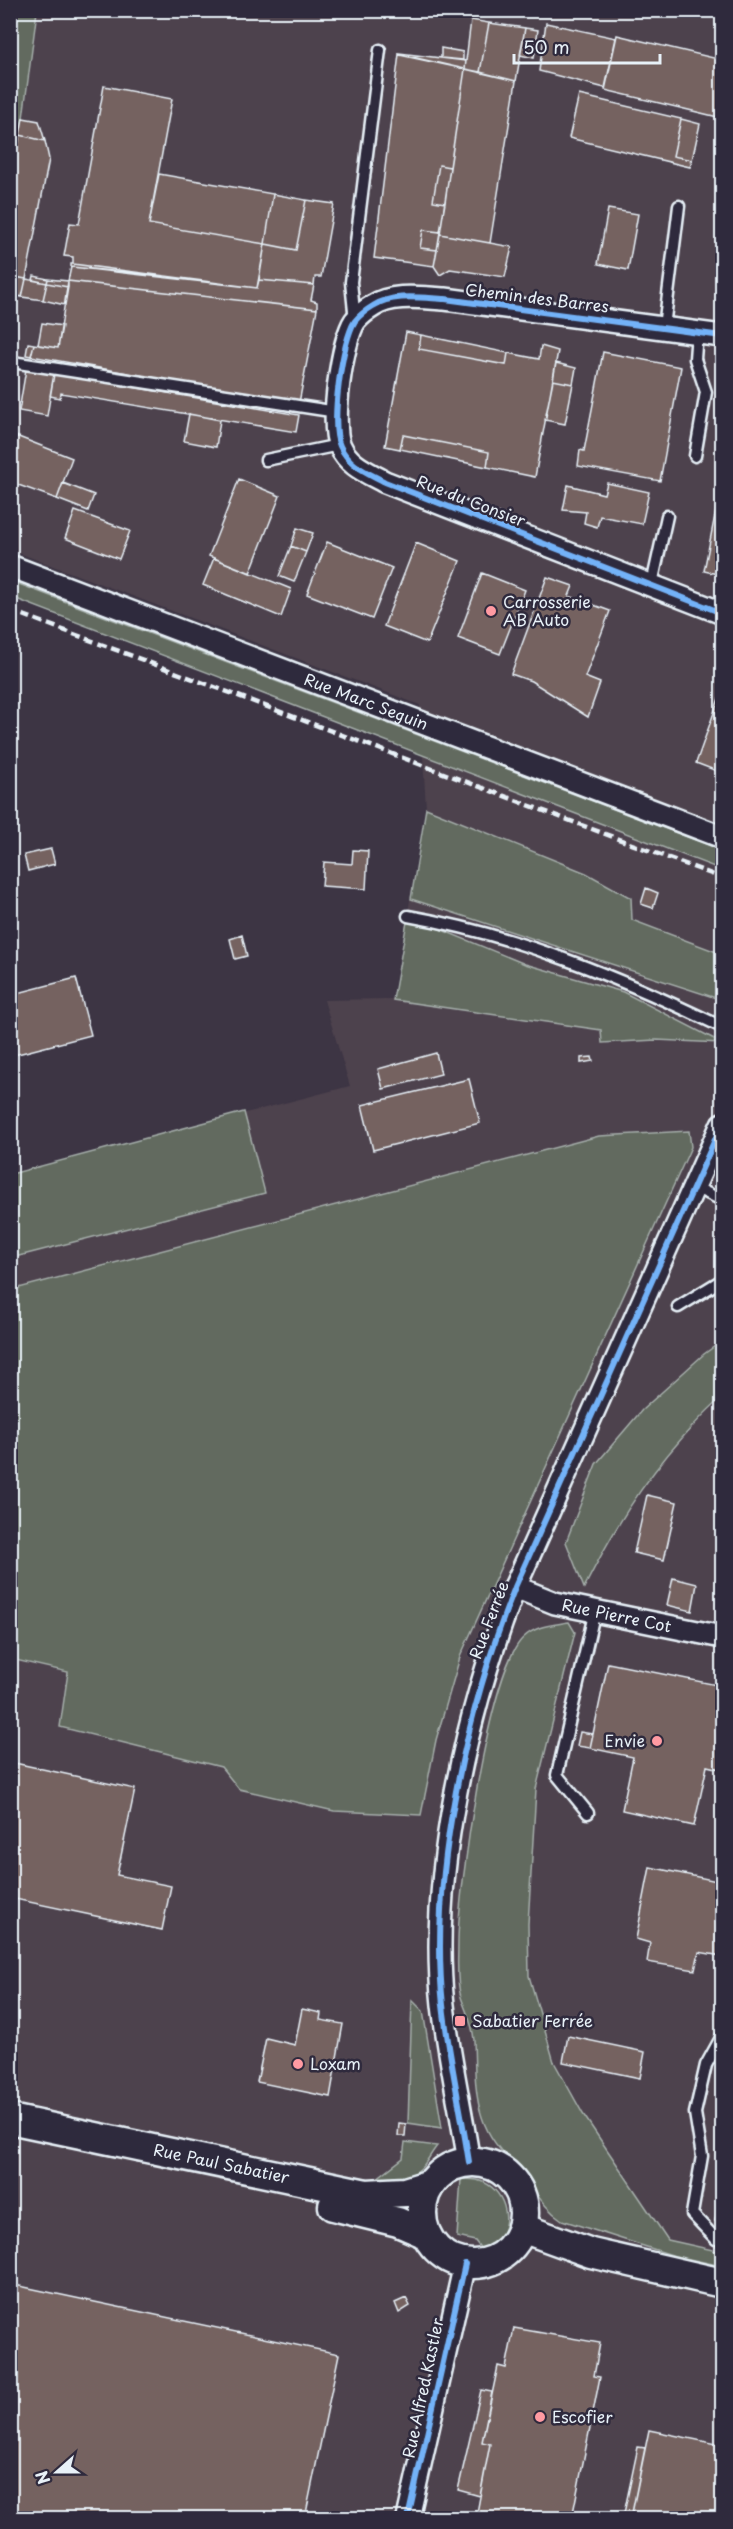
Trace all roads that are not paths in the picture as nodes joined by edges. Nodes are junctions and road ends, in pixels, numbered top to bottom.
1 (380, 50) dead end
2 (679, 206) dead end
3 (355, 321) junction
4 (664, 327) junction
5 (697, 332) junction
6 (723, 336) edge
7 (12, 362) dead end
8 (337, 412) junction
9 (339, 445) junction
10 (695, 456) dead end
11 (266, 460) dead end
12 (667, 516) dead end
13 (10, 566) edge
14 (652, 584) junction
15 (723, 613) edge
16 (723, 837) edge
17 (408, 916) dead end
18 (723, 1027) edge
19 (723, 1124) edge
20 (694, 1187) junction
21 (723, 1200) edge
22 (723, 1280) edge
23 (678, 1307) dead end
24 (515, 1587) junction
25 (595, 1610) junction
26 (723, 1637) edge
27 (588, 1813) dead end
28 (723, 2036) edge
29 (10, 2120) edge
30 (10, 2137) edge
31 (469, 2162) junction
32 (431, 2184) junction
33 (522, 2228) junction
34 (426, 2234) junction
35 (723, 2240) edge
36 (465, 2264) junction
37 (723, 2283) edge
38 (408, 2518) edge

1 - 3 lane
2 - 4 lane
3 - 4 street, Chemin des Barres
3 - 8 street
4 - 5 street, Chemin des Barres
5 - 6 street, Chemin des Barres
5 - 10 lane
7 - 8 lane
8 - 9 street
9 - 11 lane
9 - 14 street, Rue du Consier
12 - 14 lane
13 - 16 street, Rue Marc Seguin
14 - 15 street, Rue du Consier
17 - 18 lane
19 - 20 street, Rue Ferrée
20 - 21 lane
20 - 24 street, Rue Ferrée
22 - 23 lane
24 - 25 street, Rue Pierre Cot
24 - 31 street, Rue Ferrée
25 - 26 street, Rue Pierre Cot
25 - 27 lane
28 - 35 lane
29 - 32 main road, Rue Paul Sabatier
30 - 34 main road, Rue Paul Sabatier
31 - 32 main road
31 - 33 main road
32 - 34 main road
33 - 36 main road
33 - 37 main road
34 - 36 main road
36 - 38 street, Rue Alfred Kastler

